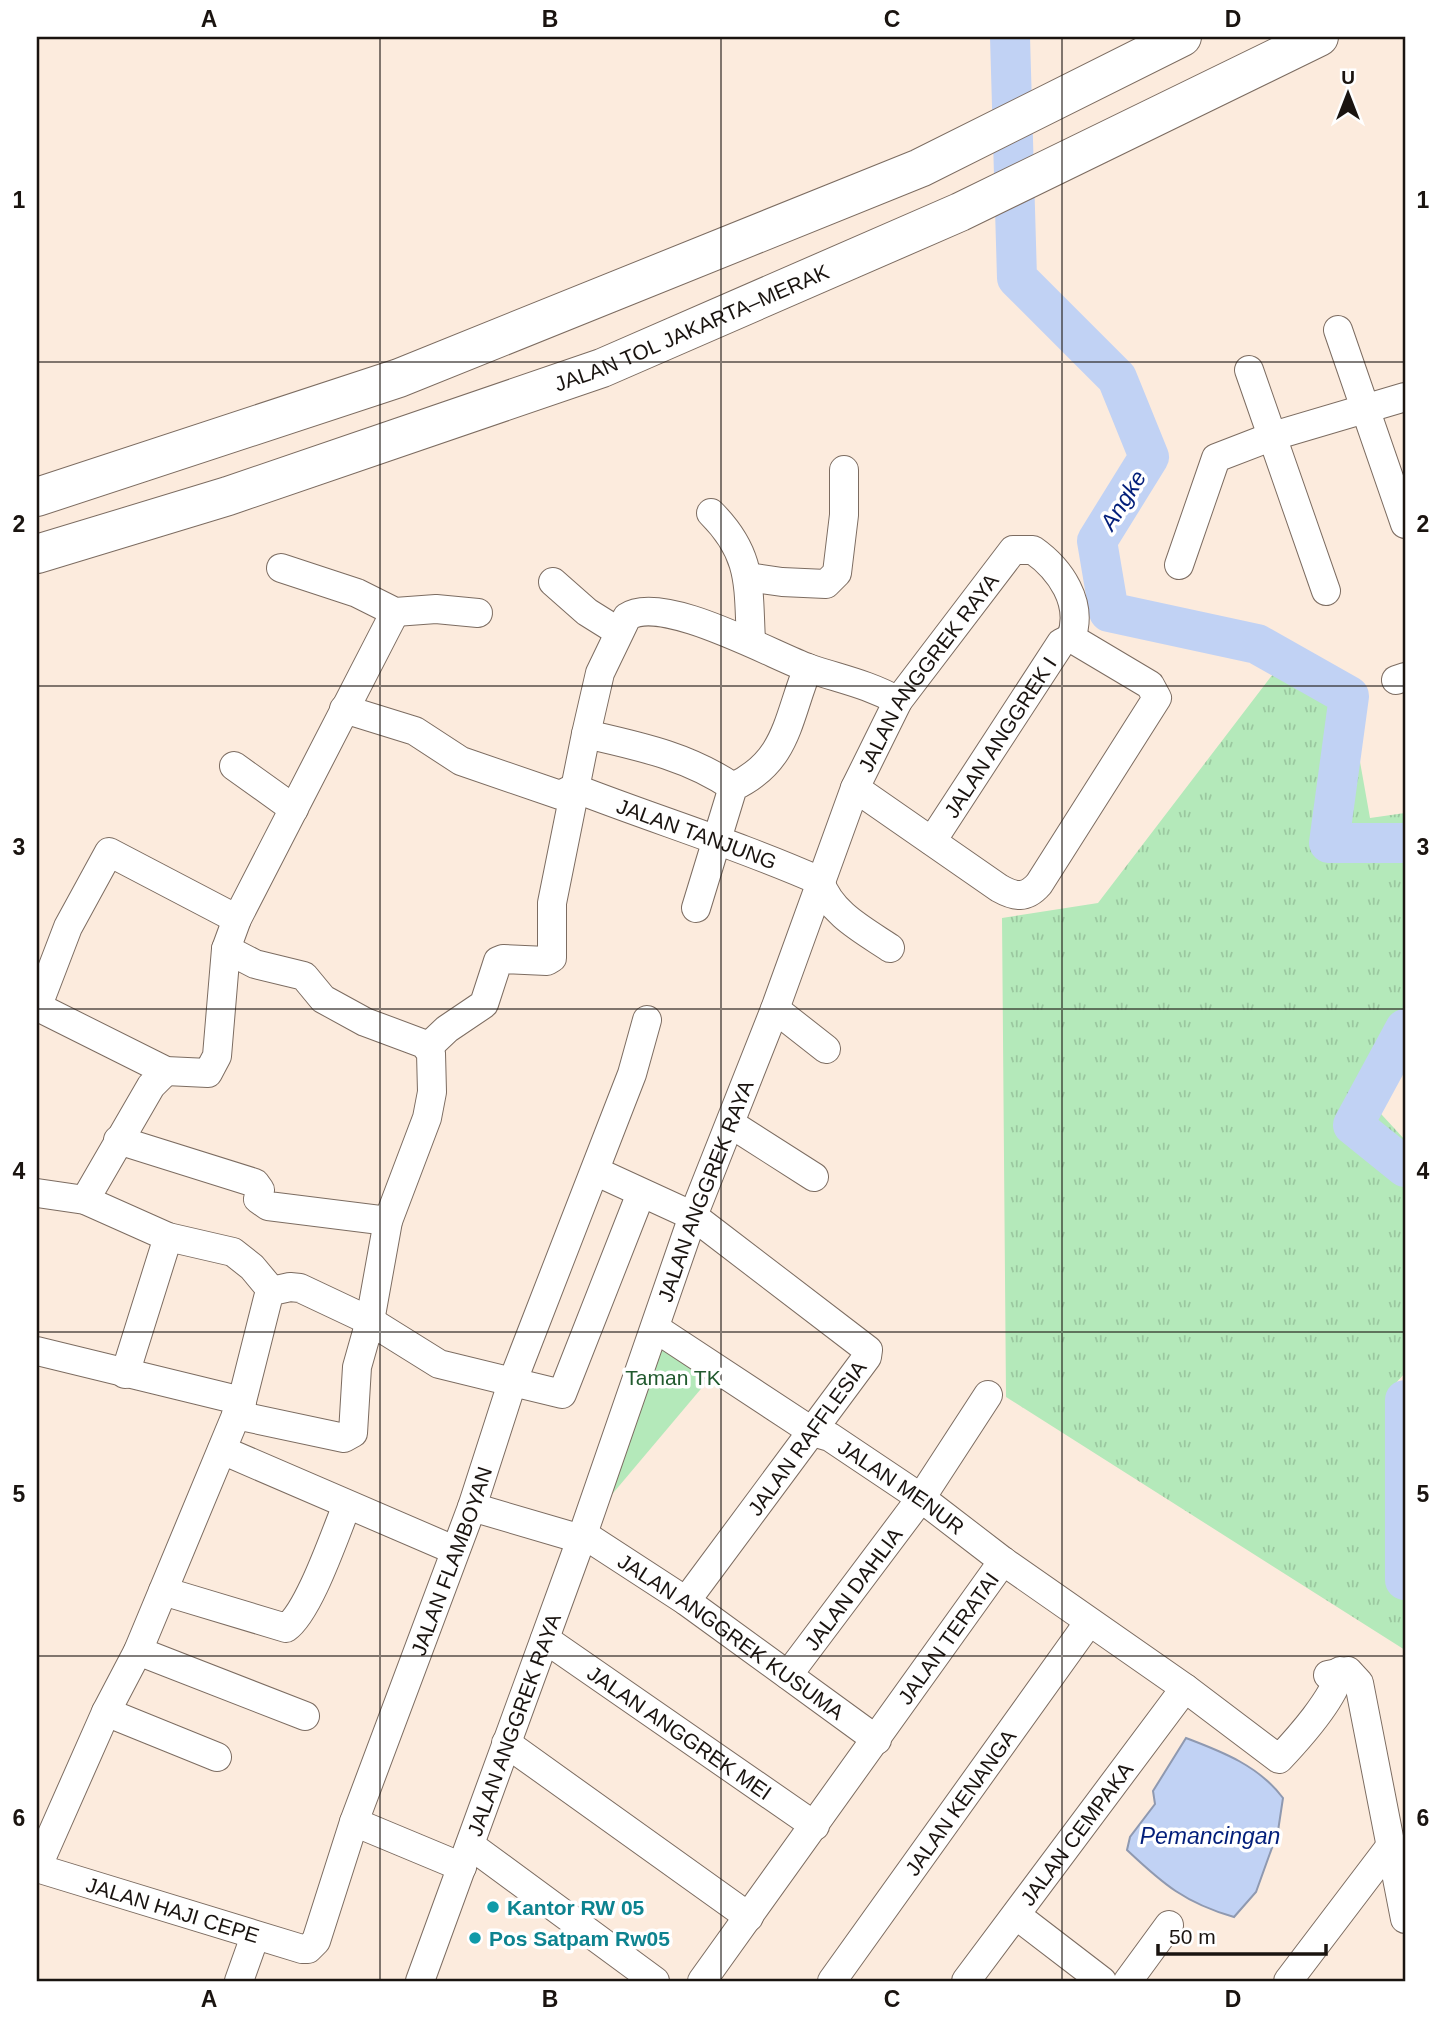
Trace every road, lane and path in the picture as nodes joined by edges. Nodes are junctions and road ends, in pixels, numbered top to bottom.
1 (1182, 37) edge
2 (1320, 37) edge
3 (1338, 330) dead end
4 (1249, 370) dead end
5 (1405, 397) edge
6 (1367, 410) junction
7 (1273, 436) junction
8 (844, 470) dead end
9 (37, 497) edge
10 (711, 513) dead end
11 (1405, 524) edge
12 (37, 554) edge
13 (1179, 565) dead end
14 (281, 568) dead end
15 (748, 577) junction
16 (553, 582) dead end
17 (1326, 591) dead end
18 (395, 612) junction
19 (478, 613) dead end
20 (619, 632) junction
21 (1071, 638) junction
22 (751, 641) junction
23 (808, 668) junction
24 (898, 701) junction
25 (344, 709) junction
26 (586, 734) junction
27 (234, 766) dead end
28 (733, 787) junction
29 (574, 788) junction
30 (855, 788) junction
31 (294, 809) junction
32 (715, 838) junction
33 (932, 841) junction
34 (820, 881) junction
35 (696, 908) dead end
36 (237, 919) junction
37 (890, 948) dead end
38 (226, 949) junction
39 (37, 1007) edge
40 (775, 1009) junction
41 (647, 1020) dead end
42 (428, 1047) junction
43 (826, 1049) dead end
44 (166, 1071) junction
45 (731, 1124) junction
46 (118, 1140) junction
47 (594, 1171) junction
48 (814, 1177) dead end
49 (37, 1193) edge
50 (641, 1193) junction
51 (85, 1200) junction
52 (694, 1216) junction
53 (388, 1221) junction
54 (168, 1237) junction
55 (272, 1291) junction
56 (370, 1321) junction
57 (655, 1328) junction
58 (37, 1351) edge
59 (125, 1374) junction
60 (512, 1383) junction
61 (988, 1395) dead end
62 (239, 1408) junction
63 (813, 1432) junction
64 (222, 1450) junction
65 (921, 1498) junction
66 (347, 1505) junction
67 (472, 1507) junction
68 (582, 1536) junction
69 (454, 1550) junction
70 (1003, 1562) junction
71 (163, 1591) junction
72 (686, 1601) junction
73 (1089, 1622) junction
74 (545, 1639) junction
75 (138, 1651) junction
76 (788, 1675) junction
77 (1185, 1688) junction
78 (106, 1712) junction
79 (305, 1716) dead end
80 (877, 1741) junction
81 (506, 1744) junction
82 (217, 1757) dead end
83 (354, 1822) junction
84 (815, 1826) junction
85 (1389, 1847) junction
86 (466, 1856) junction
87 (37, 1868) edge
88 (1016, 1915) junction
89 (749, 1916) junction
90 (1405, 1919) edge
91 (1169, 1925) dead end
92 (254, 1936) junction
93 (308, 1949) joint
94 (426, 1978) edge
95 (239, 1981) edge
96 (655, 1981) edge
97 (702, 1981) edge
98 (832, 1981) edge
99 (966, 1981) edge
100 (1102, 1981) edge
101 (1128, 1981) edge
102 (1288, 1981) edge

1 - 9 highway
2 - 12 highway, JALAN TOL JAKARTA–MERAK
3 - 6 street
4 - 7 street
5 - 6 street
6 - 7 street
6 - 11 street
7 - 13 street
7 - 17 street
8 - 15 street
10 - 15 street
14 - 18 street
15 - 22 street
16 - 20 street
18 - 19 street
18 - 25 street
20 - 22 street
20 - 26 street
21 - 24 street, JALAN ANGGREK RAYA
21 - 33 street, JALAN ANGGREK I
21 - 33 street
22 - 23 street
23 - 24 street
23 - 28 street
24 - 30 street, JALAN ANGGREK RAYA
25 - 29 street
25 - 31 street
26 - 28 street
26 - 29 street
27 - 31 street
28 - 32 street
29 - 32 street, JALAN TANJUNG
29 - 42 street
30 - 33 street
30 - 34 street, JALAN ANGGREK RAYA
31 - 36 street
32 - 34 street, JALAN TANJUNG
32 - 35 street
34 - 37 street
34 - 40 street, JALAN ANGGREK RAYA
36 - 38 street
36 - 39 street
38 - 42 street
38 - 44 street
39 - 44 street
40 - 43 street
40 - 45 street, JALAN ANGGREK RAYA
41 - 47 street, JALAN FLAMBOYAN
42 - 53 street
44 - 46 street
45 - 48 street
45 - 52 street, JALAN ANGGREK RAYA
46 - 51 street
46 - 53 street
47 - 50 street
47 - 60 street, JALAN FLAMBOYAN
49 - 51 street
50 - 52 street
50 - 60 street
51 - 54 street
52 - 57 street, JALAN ANGGREK RAYA
52 - 63 street, JALAN RAFFLESIA
53 - 56 street
54 - 55 street
54 - 59 street
55 - 56 street
55 - 62 street
56 - 60 street
56 - 62 street
57 - 63 street, JALAN MENUR
57 - 68 street, JALAN ANGGREK RAYA
58 - 59 street
59 - 62 street
60 - 67 street, JALAN FLAMBOYAN
61 - 65 street, JALAN DAHLIA
62 - 64 street
63 - 65 street, JALAN MENUR
63 - 72 street, JALAN RAFFLESIA
64 - 66 street
64 - 71 street
65 - 70 street, JALAN MENUR
65 - 76 street, JALAN DAHLIA
66 - 69 street
66 - 71 street
67 - 68 street, JALAN ANGGREK KUSUMA
67 - 69 street, JALAN FLAMBOYAN
68 - 72 street, JALAN ANGGREK KUSUMA
68 - 74 street, JALAN ANGGREK RAYA
69 - 83 street, JALAN FLAMBOYAN
70 - 73 street, JALAN TERATAI
70 - 80 street, JALAN TERATAI
71 - 75 street
72 - 76 street, JALAN ANGGREK KUSUMA
73 - 77 street, JALAN TERATAI
73 - 98 street, JALAN KENANGA
74 - 81 street, JALAN ANGGREK RAYA
74 - 84 street, JALAN ANGGREK MEI
75 - 78 street
75 - 79 street
76 - 80 street, JALAN ANGGREK KUSUMA
77 - 85 street, JALAN TERATAI
77 - 88 street, JALAN CEMPAKA
78 - 82 street
78 - 87 street
80 - 84 street, JALAN TERATAI
81 - 86 street, JALAN ANGGREK RAYA
81 - 89 street
83 - 86 street
83 - 93 street, JALAN FLAMBOYAN
84 - 89 street, JALAN TERATAI
85 - 90 street
85 - 102 street
86 - 94 street, JALAN ANGGREK RAYA
86 - 96 street
87 - 92 street, JALAN HAJI CEPE
88 - 99 street, JALAN CEMPAKA
88 - 100 street
89 - 97 street, JALAN TERATAI
91 - 101 street
92 - 93 street, JALAN HAJI CEPE
92 - 95 street

